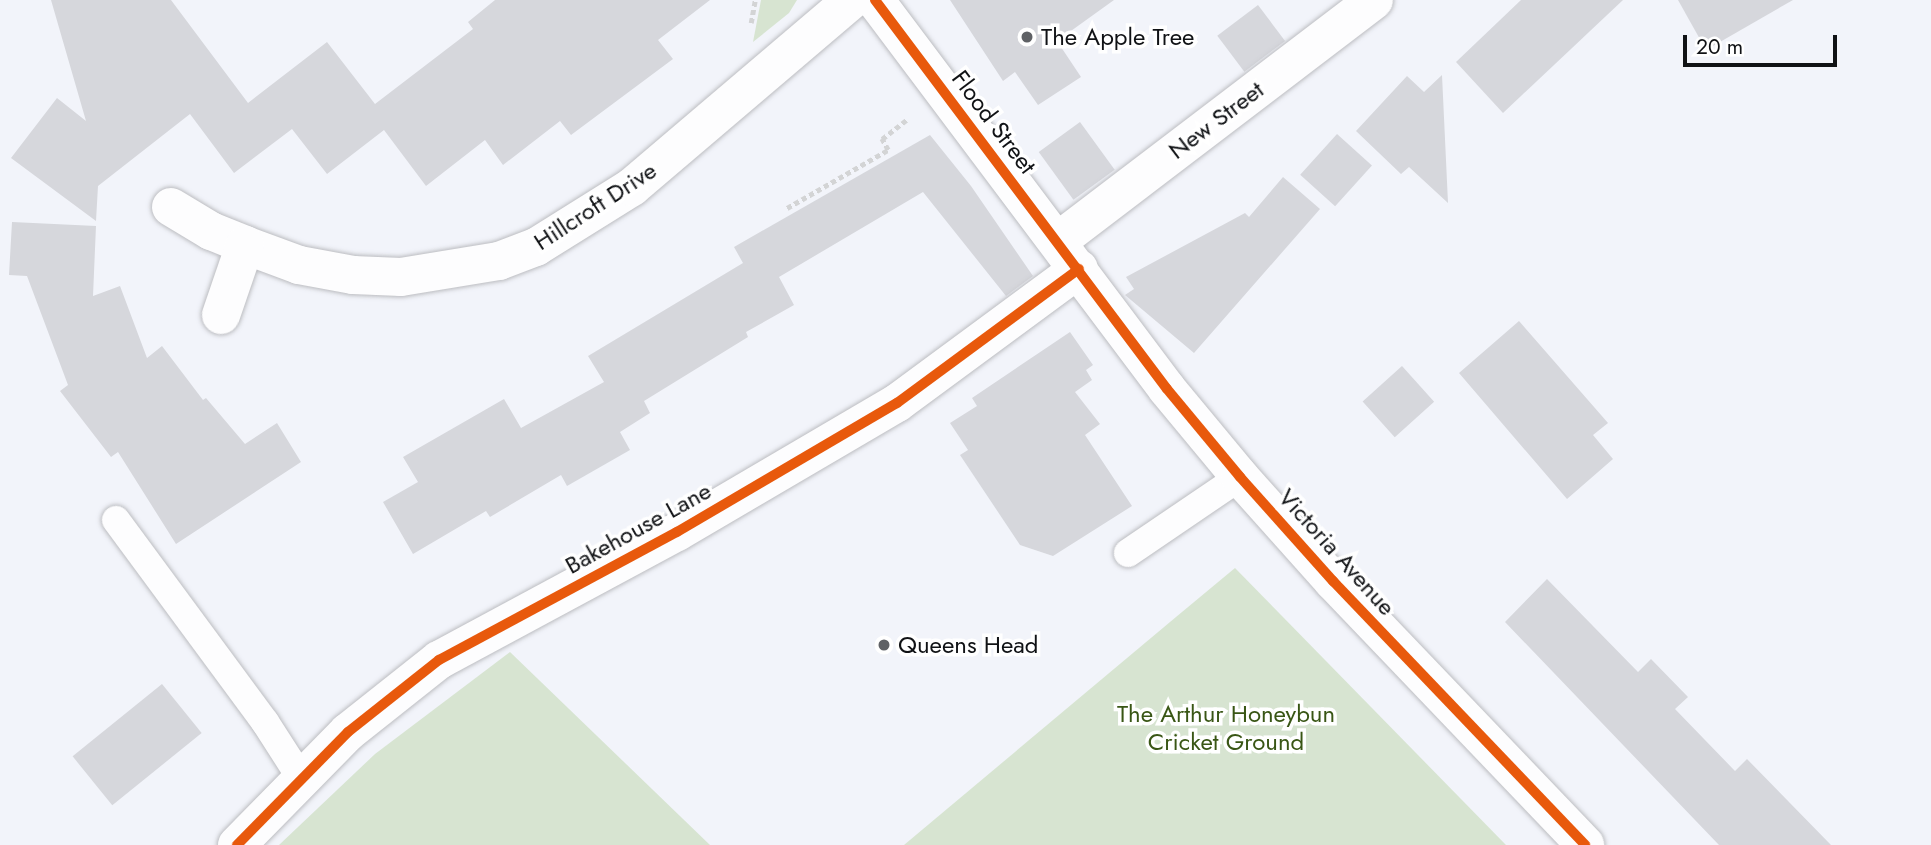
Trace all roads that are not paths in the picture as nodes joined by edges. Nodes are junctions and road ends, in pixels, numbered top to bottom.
1 (852, 0) edge
2 (875, 0) edge
3 (1374, 0) edge
4 (171, 207) dead end
5 (245, 245) junction
6 (1068, 255) junction
7 (221, 315) dead end
8 (1240, 477) junction
9 (116, 520) dead end
10 (1128, 553) dead end
11 (301, 778) junction
12 (237, 845) edge
13 (1585, 845) edge

1 - 5 street, Hillcroft Drive
2 - 6 street, Flood Street
3 - 6 street, New Street
4 - 5 street, Hillcroft Drive
5 - 7 street
6 - 8 street, Victoria Avenue
6 - 11 street, Bakehouse Lane
8 - 10 lane
8 - 13 street, Victoria Avenue
9 - 11 lane
11 - 12 street, Bakehouse Lane

